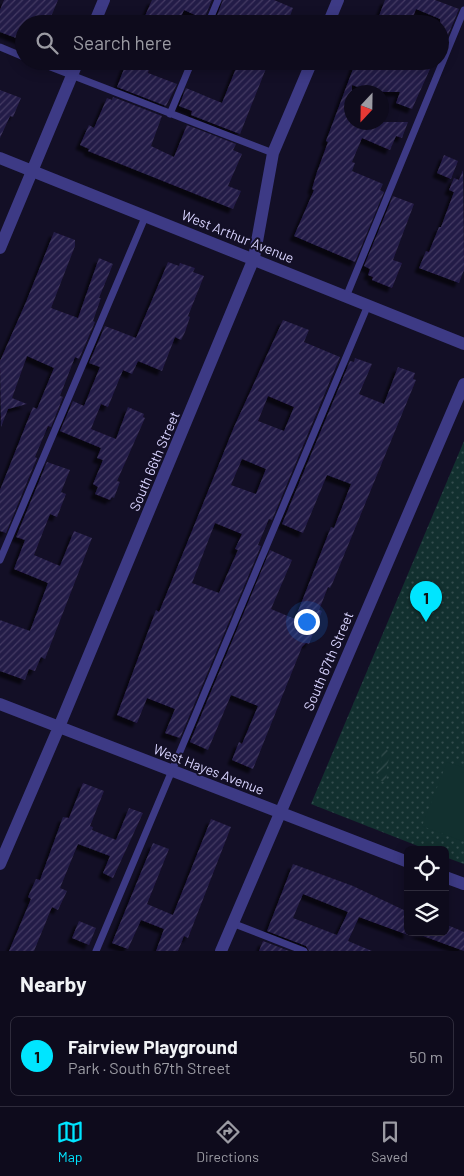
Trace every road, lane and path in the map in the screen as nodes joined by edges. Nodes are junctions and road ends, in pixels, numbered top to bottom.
1 (104, 0) edge
2 (218, 0) edge
3 (338, 0) edge
4 (464, 10) edge
5 (98, 15) edge
6 (212, 15) edge
7 (332, 15) edge
8 (449, 46) edge
9 (0, 47) edge
10 (15, 53) edge
11 (57, 70) edge
12 (74, 70) edge
13 (188, 70) edge
14 (308, 70) edge
15 (439, 70) edge
16 (72, 76) junction
17 (170, 114) junction
18 (273, 153) junction
19 (0, 158) edge
20 (32, 171) junction
21 (146, 215) junction
22 (0, 248) edge
23 (254, 258) junction
24 (346, 297) junction
25 (368, 305) junction
26 (464, 344) edge
27 (464, 384) edge
28 (0, 560) edge
29 (0, 704) edge
30 (60, 727) junction
31 (172, 771) junction
32 (280, 813) junction
33 (404, 860) edge
34 (0, 864) edge
35 (449, 878) edge
36 (464, 884) edge
37 (232, 923) junction
38 (96, 951) edge
39 (221, 951) edge
40 (304, 951) edge

1 - 5 street
2 - 6 lane
3 - 7 street
4 - 8 lane
9 - 10 lane
11 - 16 lane
12 - 16 street
13 - 17 lane
14 - 18 street, South 66th Street
15 - 24 lane
16 - 17 lane
16 - 20 street
17 - 18 lane
18 - 23 street, South 66th Street
19 - 20 street, West Arthur Avenue
20 - 21 street, West Arthur Avenue
20 - 22 street
21 - 23 street, West Arthur Avenue
21 - 28 lane
23 - 24 street, West Arthur Avenue
23 - 30 street, South 66th Street
24 - 25 street, West Arthur Avenue
25 - 26 street, West Arthur Avenue
25 - 31 lane
27 - 32 street, South 67th Street
29 - 30 street, West Hayes Avenue
30 - 31 street, West Hayes Avenue
30 - 34 street, South 66th Street
31 - 32 street, West Hayes Avenue
31 - 38 lane
32 - 33 street, West Hayes Avenue
32 - 37 street, South 67th Street
35 - 36 street
37 - 39 street, South 67th Street
37 - 40 lane

